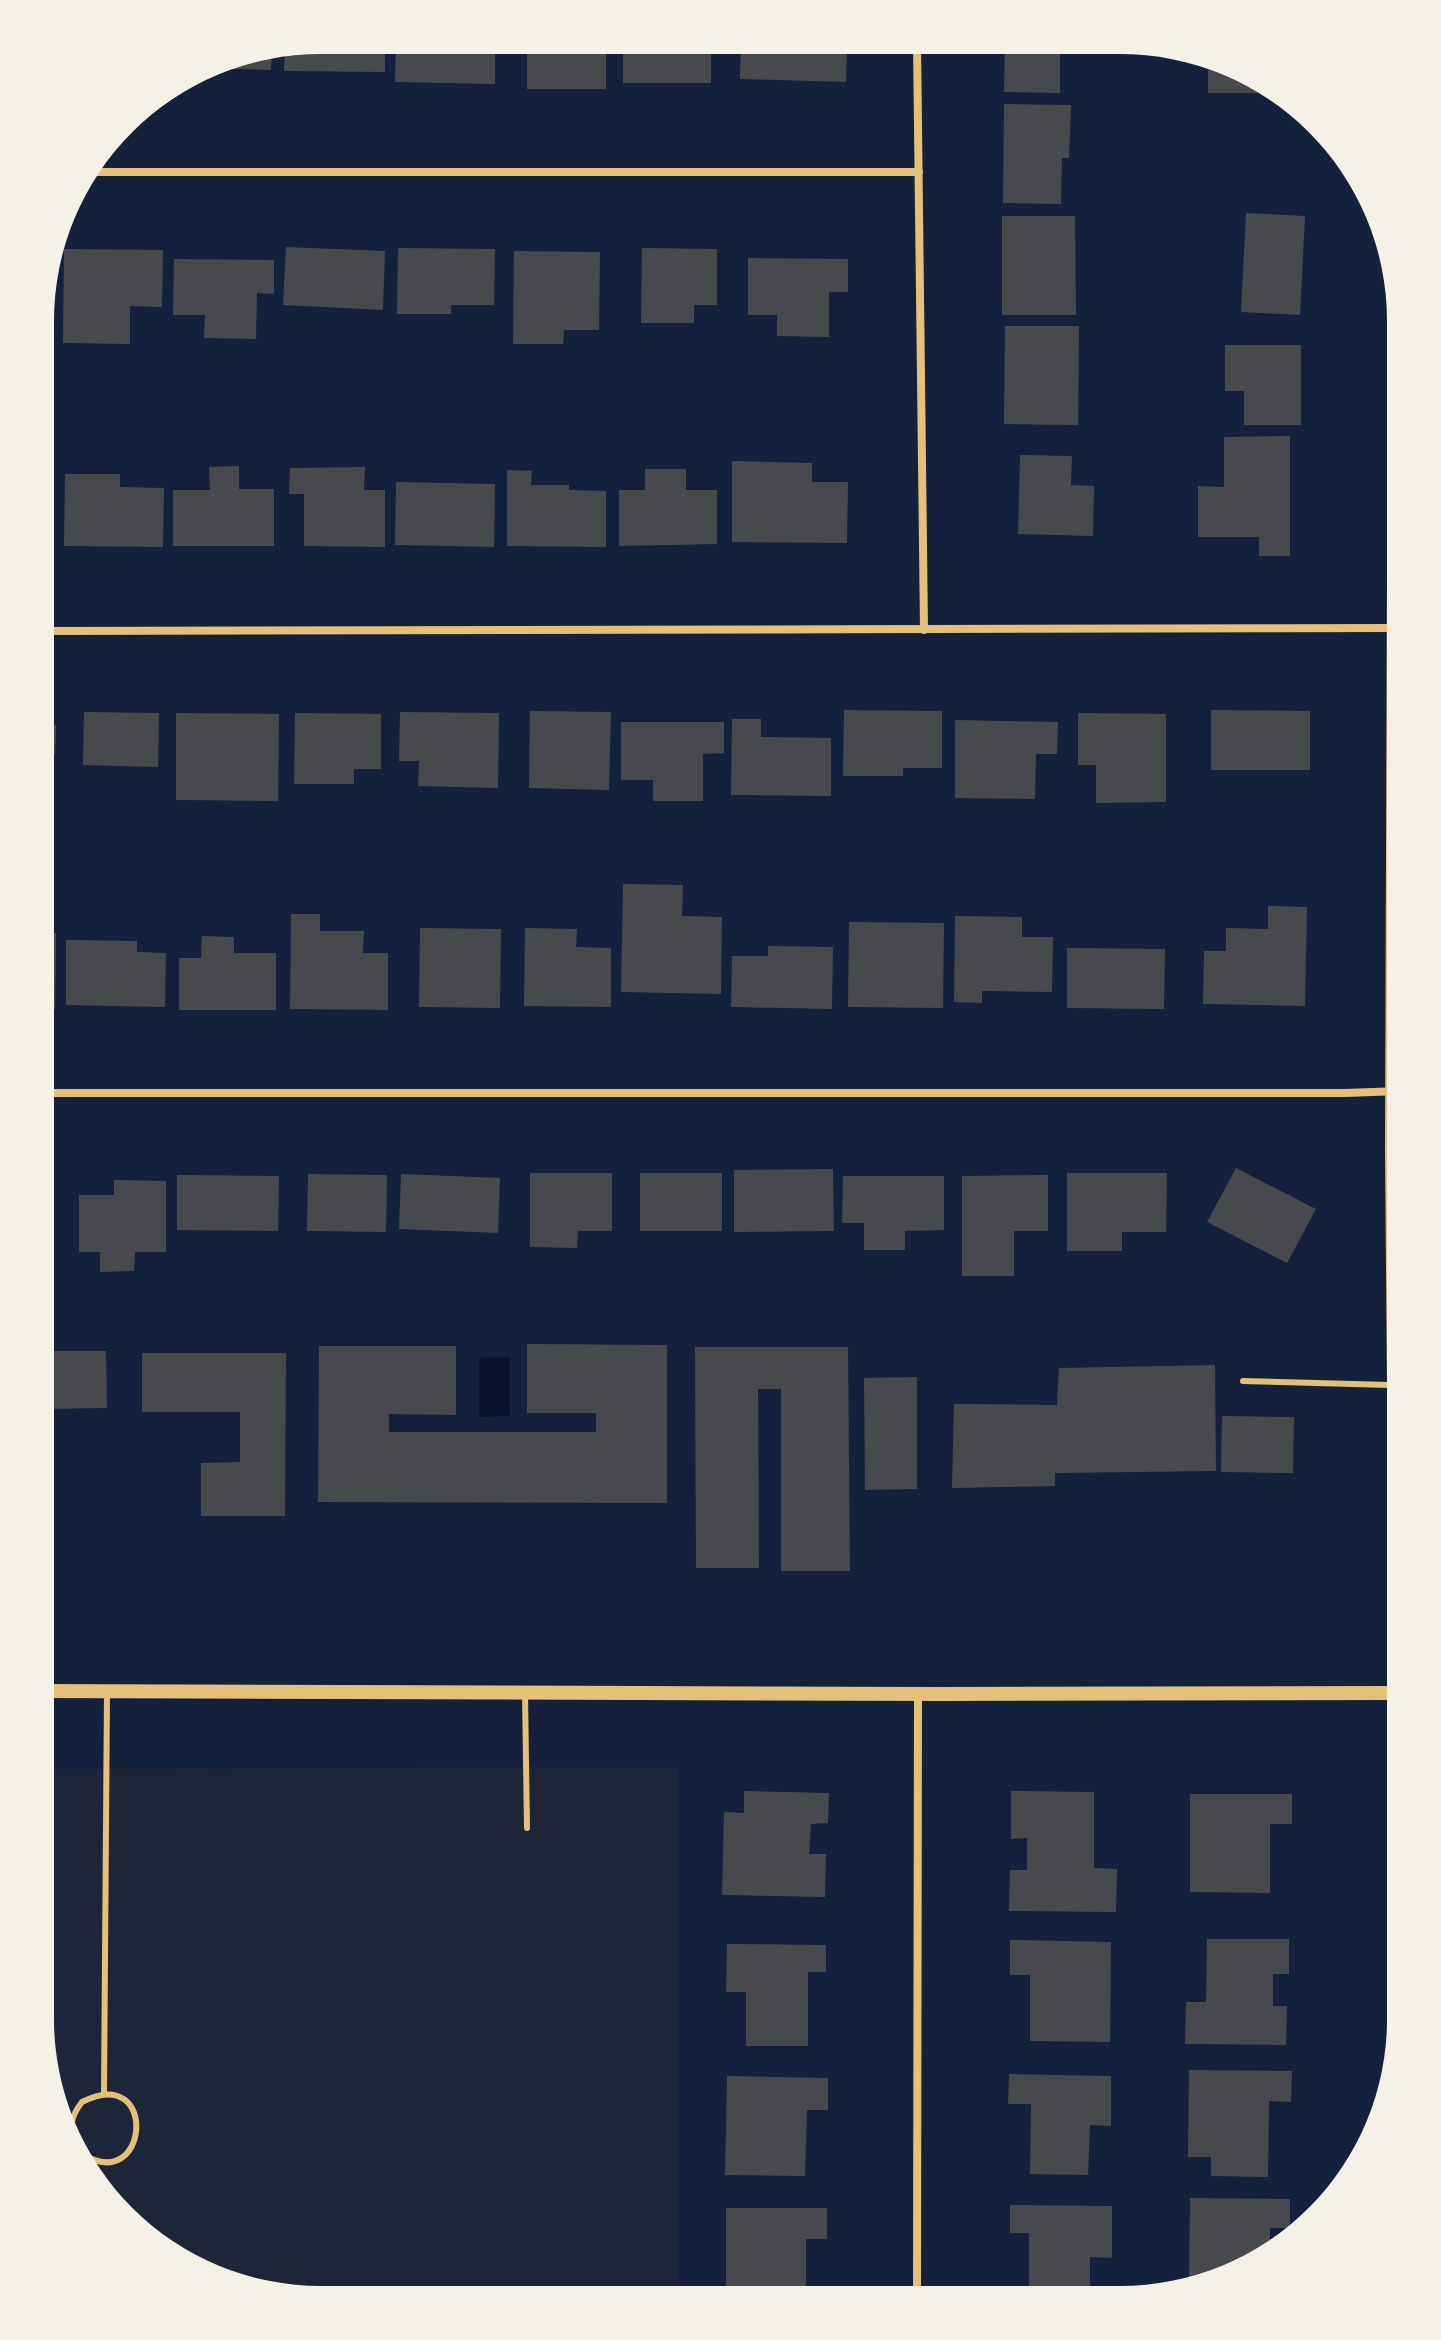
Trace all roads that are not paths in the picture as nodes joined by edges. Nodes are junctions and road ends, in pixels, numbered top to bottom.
1 (917, 54) edge
2 (99, 172) edge
3 (919, 172) junction
4 (1387, 628) edge
5 (924, 630) junction
6 (54, 631) edge
7 (1387, 1091) edge
8 (54, 1093) edge
9 (1243, 1381) dead end
10 (1386, 1385) edge
11 (54, 1691) edge
12 (107, 1692) junction
13 (1386, 1692) edge
14 (525, 1693) junction
15 (918, 1694) junction
16 (527, 1828) dead end
17 (104, 2094) junction
18 (73, 2119) edge
19 (94, 2158) edge
20 (917, 2286) edge

1 - 3 street
2 - 3 street
3 - 5 street
4 - 5 street
5 - 6 street
7 - 8 street
9 - 10 lane
11 - 12 street
12 - 14 street
12 - 17 lane
13 - 15 street
14 - 15 street
14 - 16 lane
15 - 20 street
17 - 18 lane
17 - 19 lane

